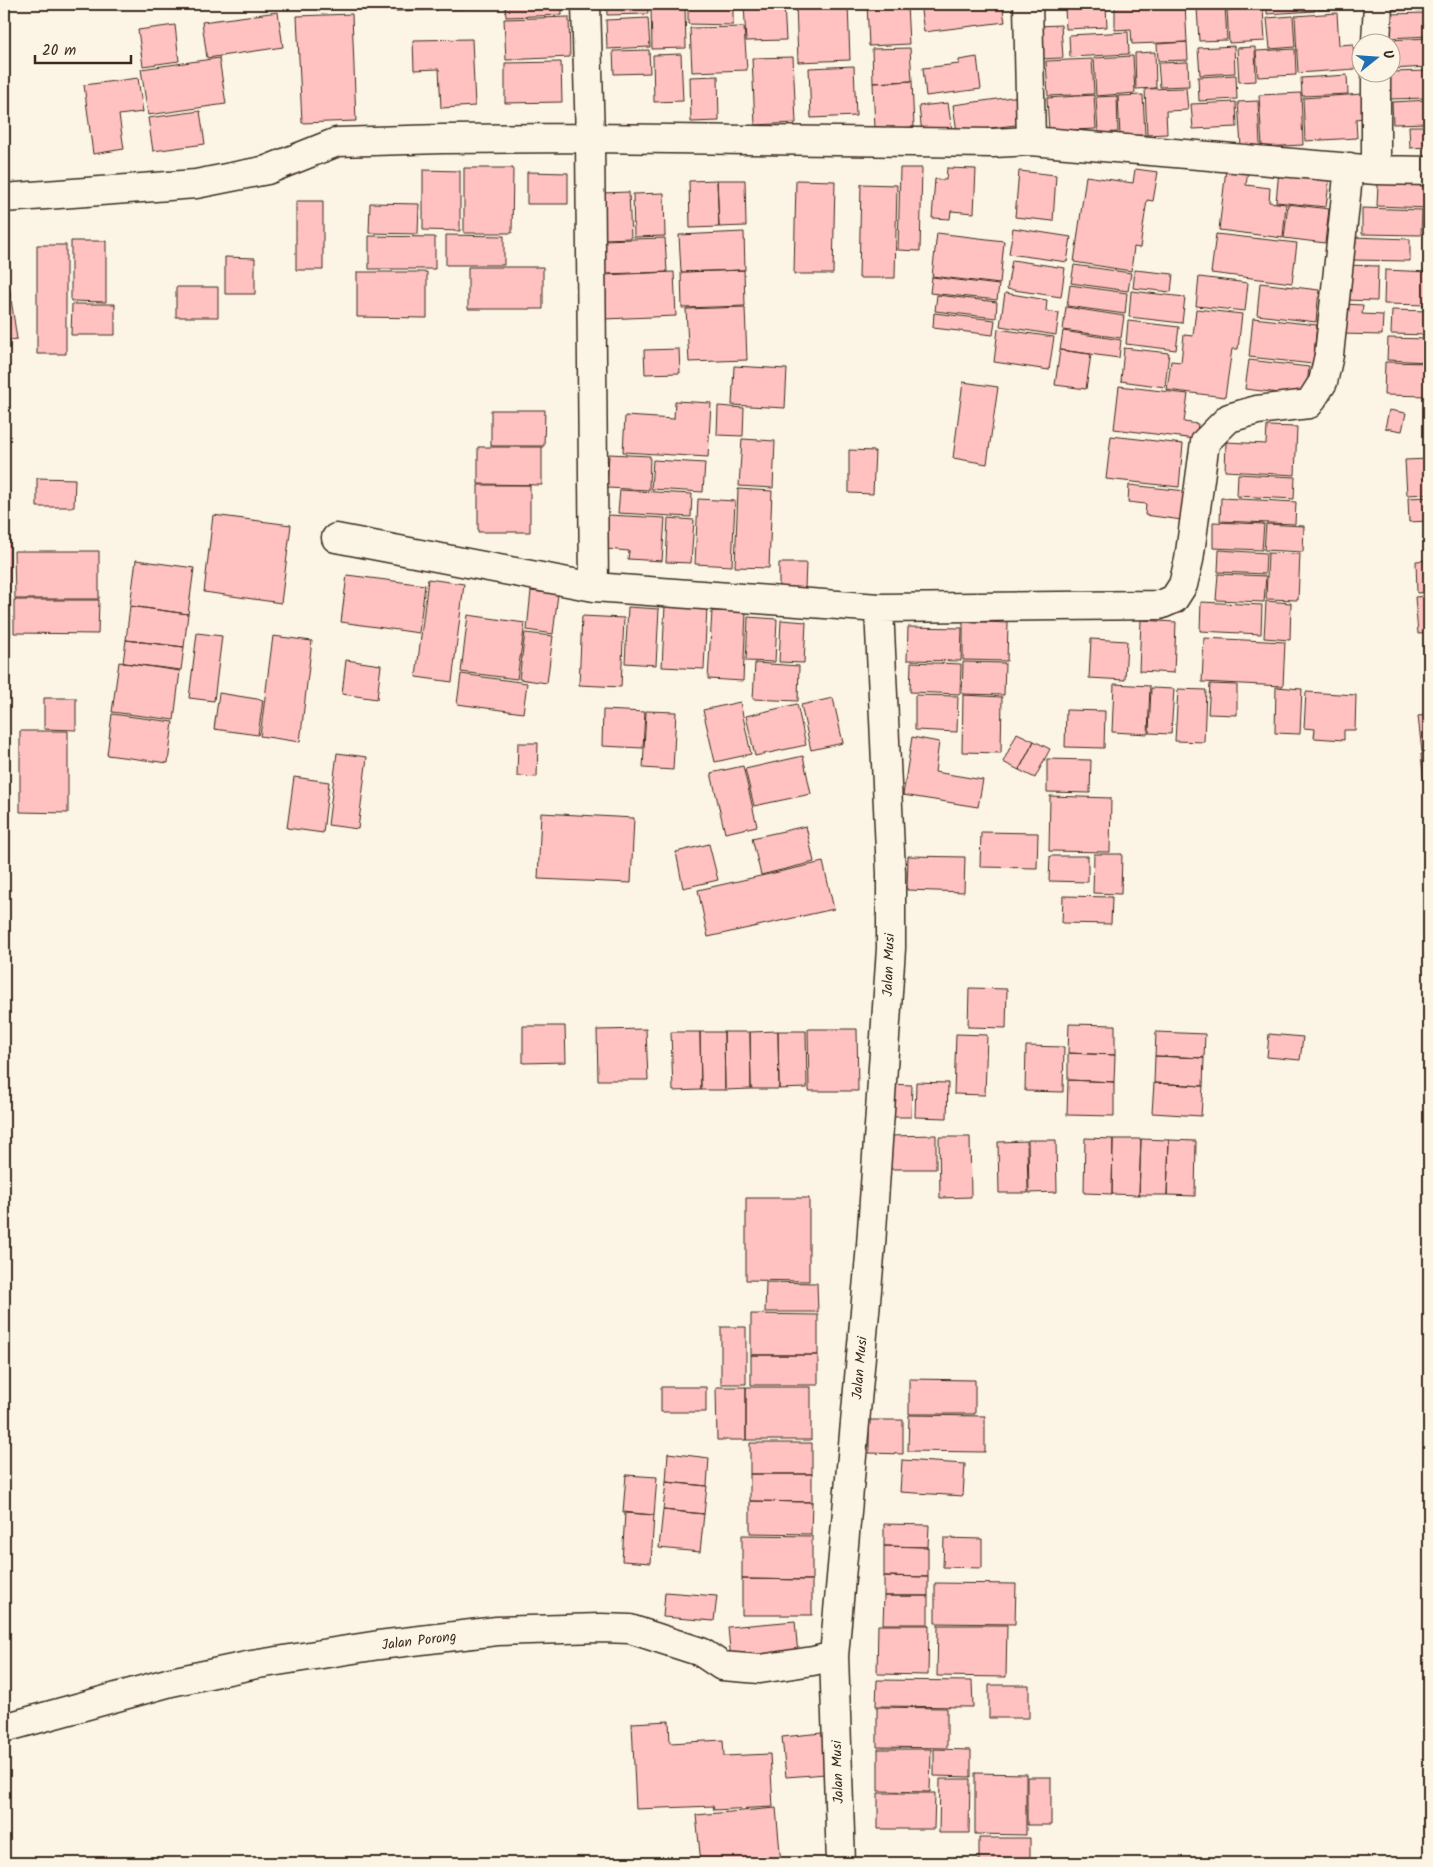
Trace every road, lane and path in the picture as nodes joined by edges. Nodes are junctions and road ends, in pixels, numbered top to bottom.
1 (586, 4) edge
2 (1028, 4) edge
3 (1378, 4) edge
4 (1377, 32) edge
5 (1376, 82) edge
6 (590, 138) junction
7 (1032, 141) junction
8 (1349, 167) junction
9 (1376, 170) junction
10 (1429, 171) edge
11 (4, 198) edge
12 (336, 538) dead end
13 (594, 587) junction
14 (879, 608) junction
15 (834, 1656) junction
16 (4, 1728) edge
17 (841, 1863) edge

1 - 6 street
2 - 7 street
3 - 4 street
5 - 9 street
6 - 7 street
6 - 11 street
6 - 13 street
7 - 8 street
8 - 9 street
8 - 14 street
9 - 10 street
12 - 13 street
13 - 14 street
14 - 15 street, Jalan Musi
15 - 16 street, Jalan Porong
15 - 17 street, Jalan Musi

